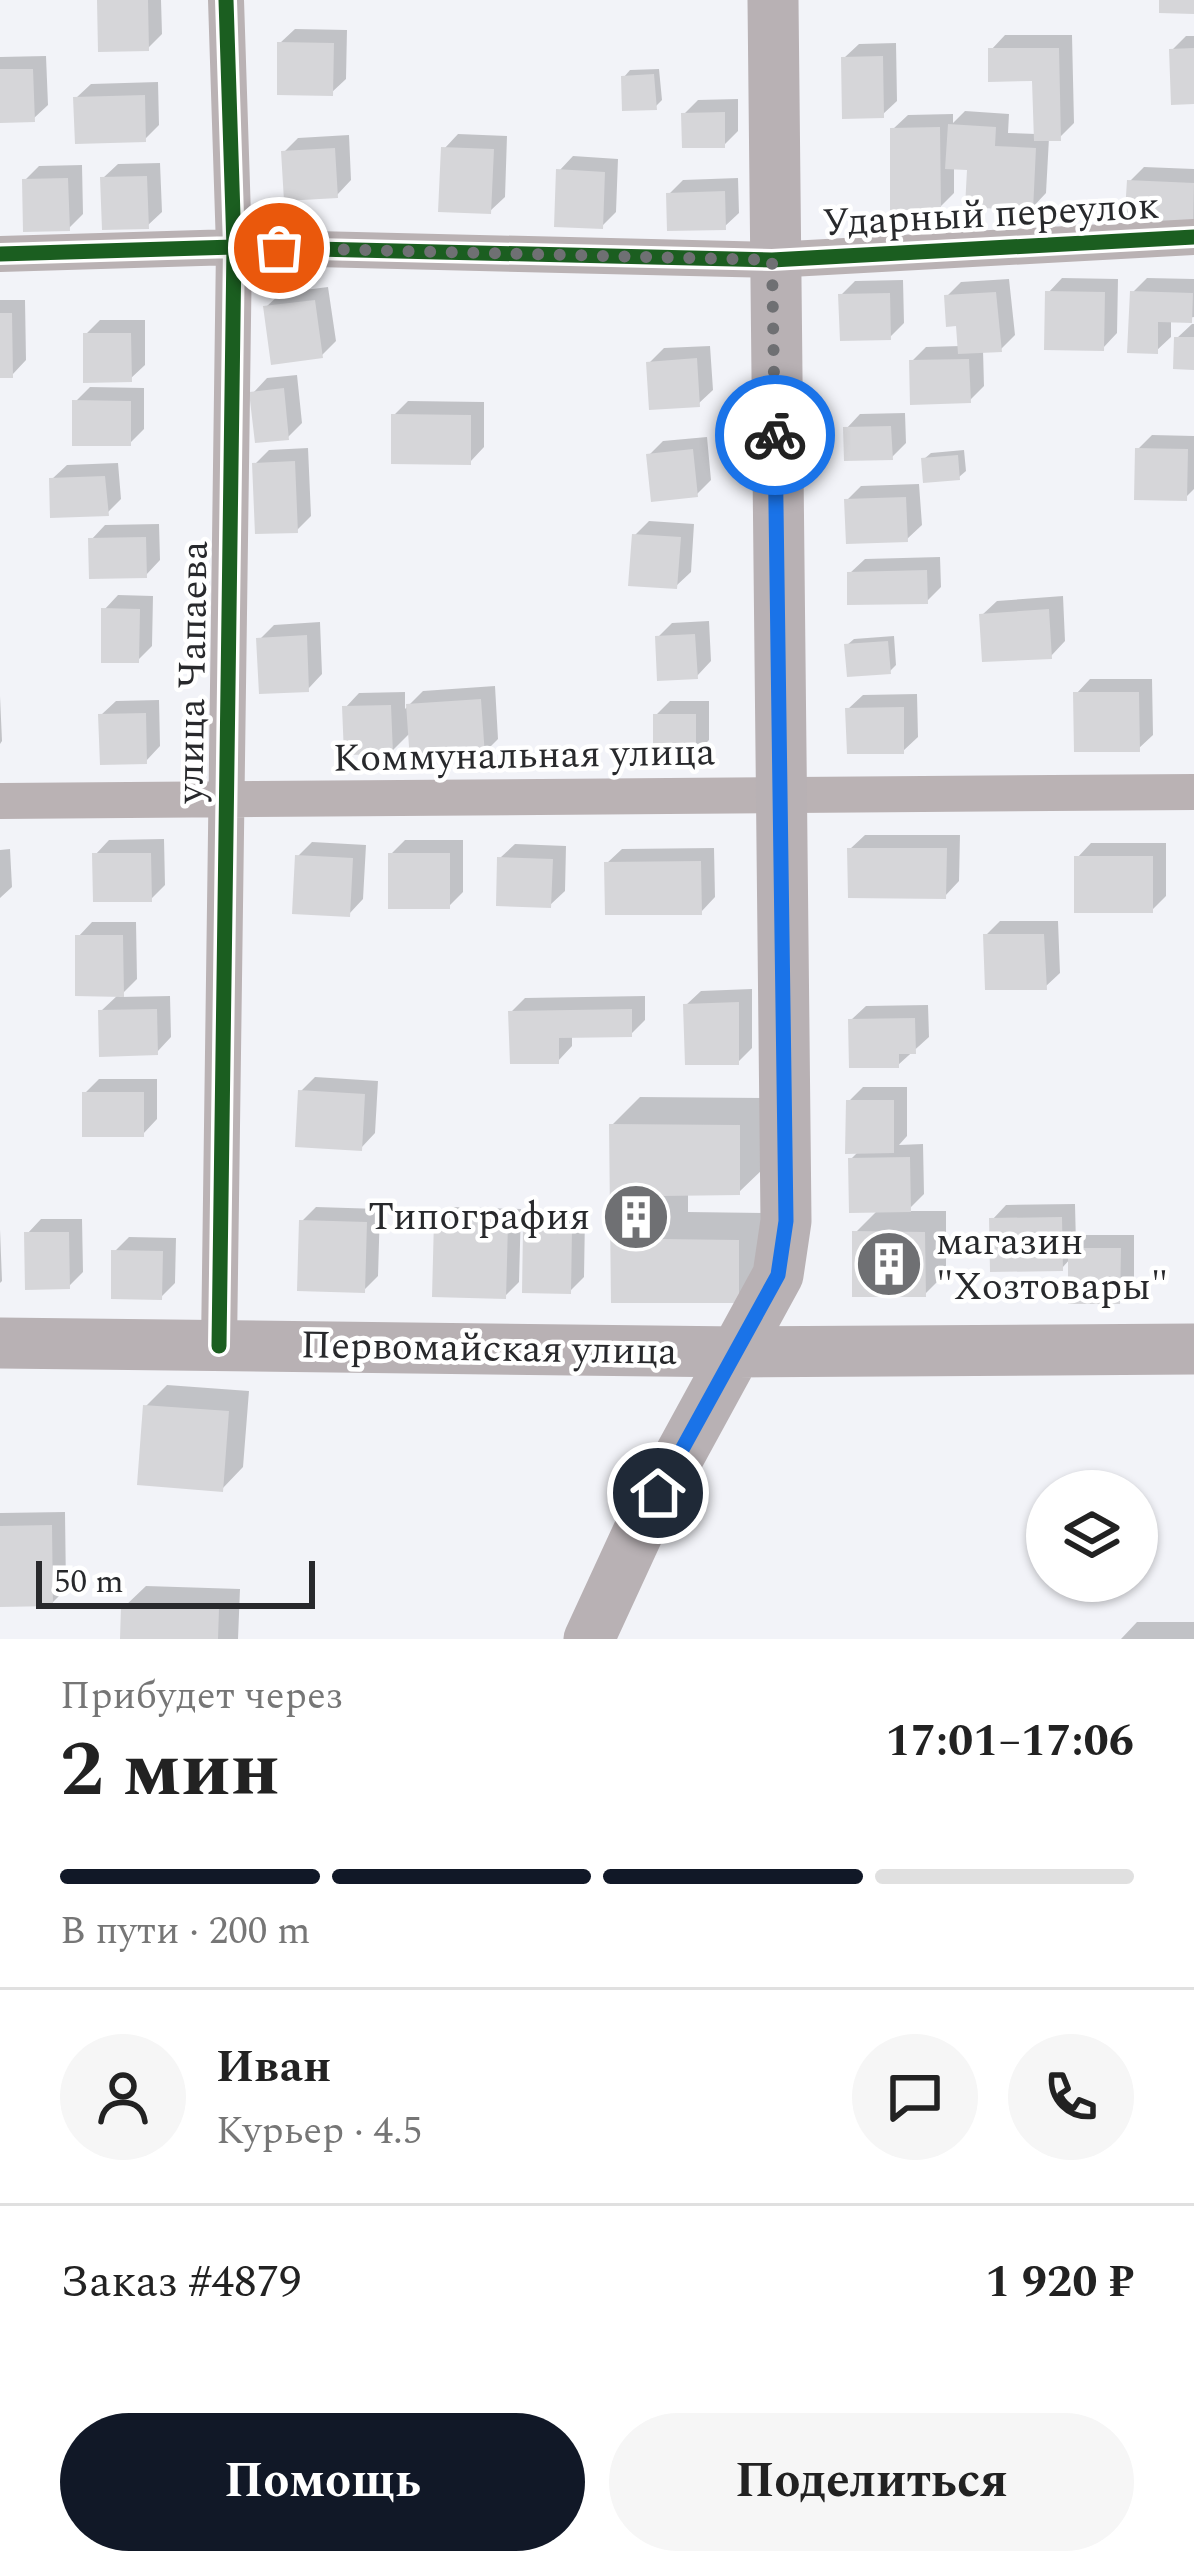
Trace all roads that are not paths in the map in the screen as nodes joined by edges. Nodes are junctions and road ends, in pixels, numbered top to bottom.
1 (226, 0) edge
2 (773, 0) edge
3 (1194, 237) edge
4 (234, 247) junction
5 (0, 254) edge
6 (772, 260) junction
7 (1194, 792) edge
8 (780, 795) junction
9 (0, 801) edge
10 (223, 802) junction
11 (0, 1343) edge
12 (219, 1346) junction
13 (1194, 1349) edge
14 (740, 1352) junction
15 (589, 1639) edge

1 - 4 street, улица Чапаева
2 - 6 main road
3 - 6 street, Ударный переулок
4 - 5 street, Ударный переулок
4 - 6 street, Ударный переулок
4 - 10 street, улица Чапаева
6 - 8 main road
7 - 8 street, Коммунальная улица
8 - 10 street, Коммунальная улица
8 - 14 main road
9 - 10 street, Коммунальная улица
10 - 12 street, улица Чапаева
11 - 12 main road, Первомайская улица
12 - 14 main road, Первомайская улица
13 - 14 main road, Первомайская улица
14 - 15 main road

